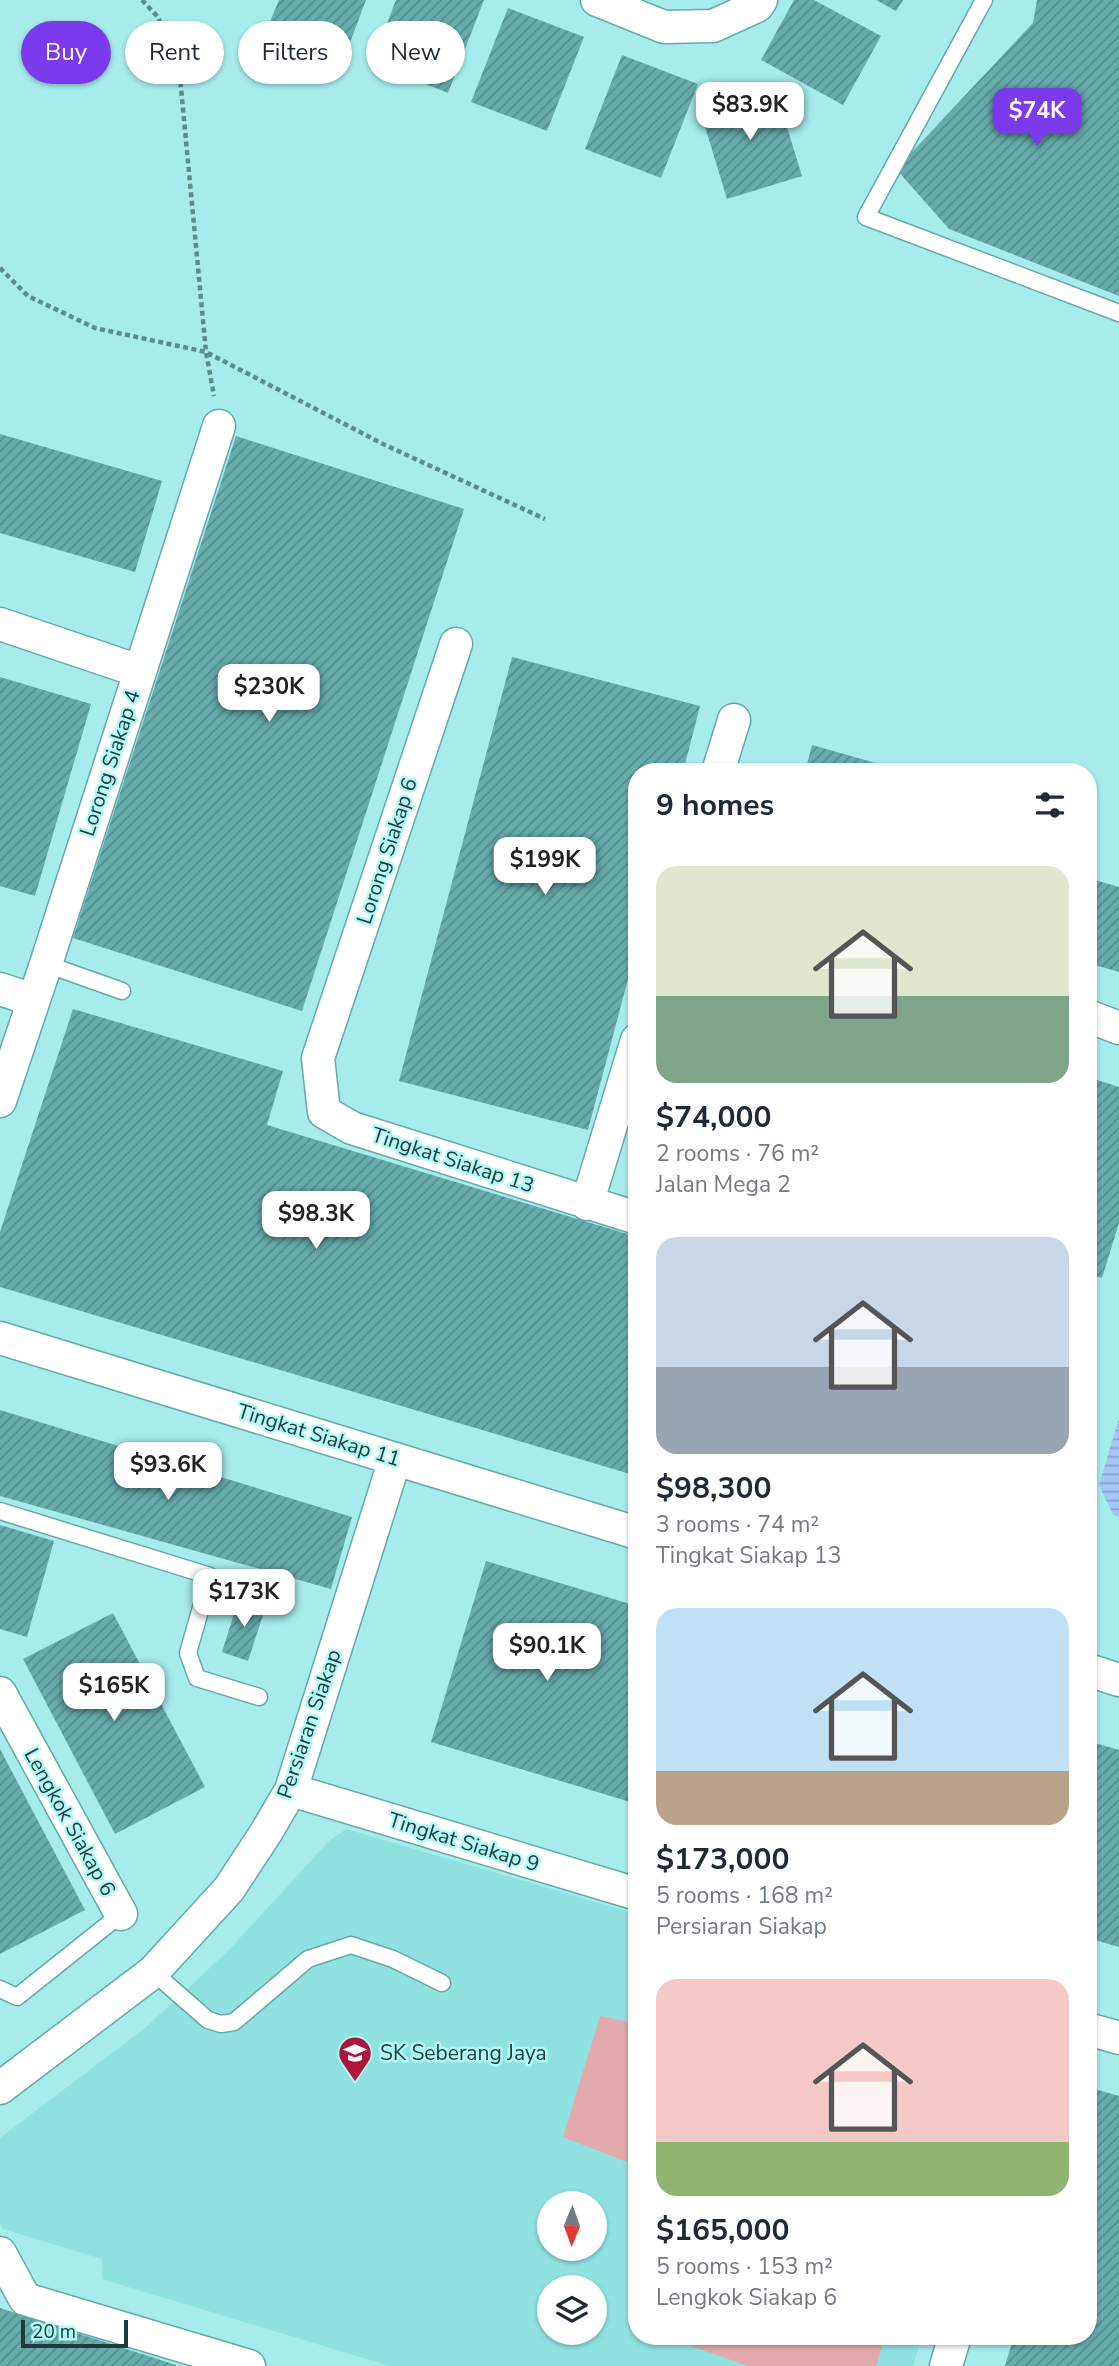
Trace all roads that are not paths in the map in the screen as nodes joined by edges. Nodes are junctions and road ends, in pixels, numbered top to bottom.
1 (597, 0) edge
2 (761, 0) edge
3 (984, 0) edge
4 (1119, 313) edge
5 (219, 426) road end
6 (0, 624) edge
7 (456, 644) dead end
8 (139, 671) junction
9 (734, 720) dead end
10 (722, 763) edge
11 (46, 964) junction
12 (0, 989) edge
13 (122, 991) dead end
14 (33, 1000) junction
15 (1097, 1019) edge
16 (1119, 1028) edge
17 (318, 1058) joint
18 (628, 1070) edge
19 (0, 1101) edge
20 (587, 1204) junction
21 (628, 1215) edge
22 (0, 1338) edge
23 (395, 1459) junction
24 (0, 1511) edge
25 (628, 1529) edge
26 (1097, 1673) edge
27 (1119, 1679) edge
28 (0, 1693) edge
29 (259, 1697) dead end
30 (290, 1790) junction
31 (628, 1891) edge
32 (121, 1914) joint
33 (153, 1972) junction
34 (442, 1983) dead end
35 (0, 1989) edge
36 (1097, 2032) edge
37 (1119, 2038) edge
38 (0, 2088) edge
39 (0, 2253) edge
40 (952, 2345) edge
41 (249, 2366) edge
42 (946, 2366) edge

1 - 2 street
3 - 4 lane
5 - 8 street, Lorong Siakap 4
6 - 8 street
7 - 17 street, Lorong Siakap 6
8 - 11 street, Lorong Siakap 4
9 - 10 street
11 - 13 lane
11 - 14 street, Lorong Siakap 4
12 - 14 street
14 - 19 street, Lorong Siakap 4
15 - 16 street
17 - 20 street, Tingkat Siakap 13
18 - 20 street
20 - 21 street, Tingkat Siakap 13
22 - 23 street, Tingkat Siakap 11
23 - 25 street, Tingkat Siakap 11
23 - 30 street, Persiaran Siakap
24 - 29 lane
26 - 27 street
28 - 32 street, Lengkok Siakap 6
30 - 31 street, Tingkat Siakap 9
30 - 33 street, Persiaran Siakap
32 - 35 lane
33 - 34 lane
33 - 38 street, Persiaran Siakap
36 - 37 street
39 - 41 street
40 - 42 street

